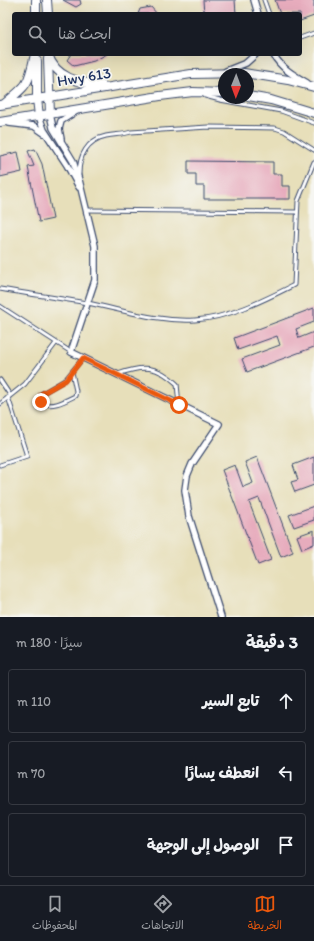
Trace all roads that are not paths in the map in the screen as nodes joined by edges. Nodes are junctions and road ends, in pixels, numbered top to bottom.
1 (36, 0) edge
2 (47, 0) edge
3 (254, 0) edge
4 (264, 0) edge
5 (36, 12) edge
6 (48, 12) edge
7 (257, 12) edge
8 (268, 12) edge
9 (314, 33) edge
10 (302, 37) edge
11 (36, 56) edge
12 (36, 56) edge
13 (48, 56) edge
14 (49, 56) edge
15 (254, 56) edge
16 (274, 56) edge
17 (234, 68) edge
18 (218, 72) edge
19 (254, 75) edge
20 (116, 86) junction
21 (314, 87) edge
22 (193, 92) junction
23 (218, 93) edge
24 (48, 96) junction
25 (254, 97) edge
26 (37, 99) junction
27 (2, 105) edge
28 (82, 108) junction
29 (314, 113) edge
30 (50, 114) junction
31 (40, 116) junction
32 (0, 122) edge
33 (314, 123) edge
34 (48, 136) junction
35 (65, 148) junction
36 (314, 150) edge
37 (314, 162) edge
38 (79, 180) junction
39 (81, 191) junction
40 (87, 210) junction
41 (296, 212) junction
42 (0, 289) edge
43 (88, 303) junction
44 (0, 306) edge
45 (56, 343) junction
46 (71, 352) junction
47 (83, 358) junction
48 (72, 372) junction
49 (117, 374) junction
50 (0, 380) edge
51 (9, 396) junction
52 (0, 404) edge
53 (179, 405) junction
54 (0, 466) edge
55 (221, 617) edge

1 - 5 main road
2 - 6 main road
3 - 7 street
4 - 8 lane
9 - 10 lane
11 - 26 main road
12 - 27 main road
13 - 24 main road
14 - 20 main road
15 - 17 street
16 - 21 street
18 - 20 main road, Hwy 613
19 - 21 main road, Hwy 613
20 - 24 main road, Hwy 613
22 - 23 main road
22 - 28 main road
22 - 33 lane
24 - 26 main road, Hwy 613
24 - 30 main road
25 - 29 main road
26 - 27 main road, Hwy 613
26 - 31 main road
28 - 30 main road
28 - 35 street
30 - 31 main road
30 - 35 street
31 - 32 main road
31 - 34 street
32 - 34 street
34 - 39 street
35 - 38 street
36 - 38 lane
37 - 41 lane
38 - 39 street
39 - 40 street
40 - 41 lane
40 - 43 street
41 - 43 lane
42 - 43 lane
43 - 46 street
44 - 45 lane
45 - 46 lane
45 - 51 lane
46 - 47 street
47 - 48 lane
47 - 49 street
48 - 48 lane
49 - 53 street
49 - 53 lane
50 - 51 lane
51 - 52 lane
51 - 54 lane
53 - 55 street

